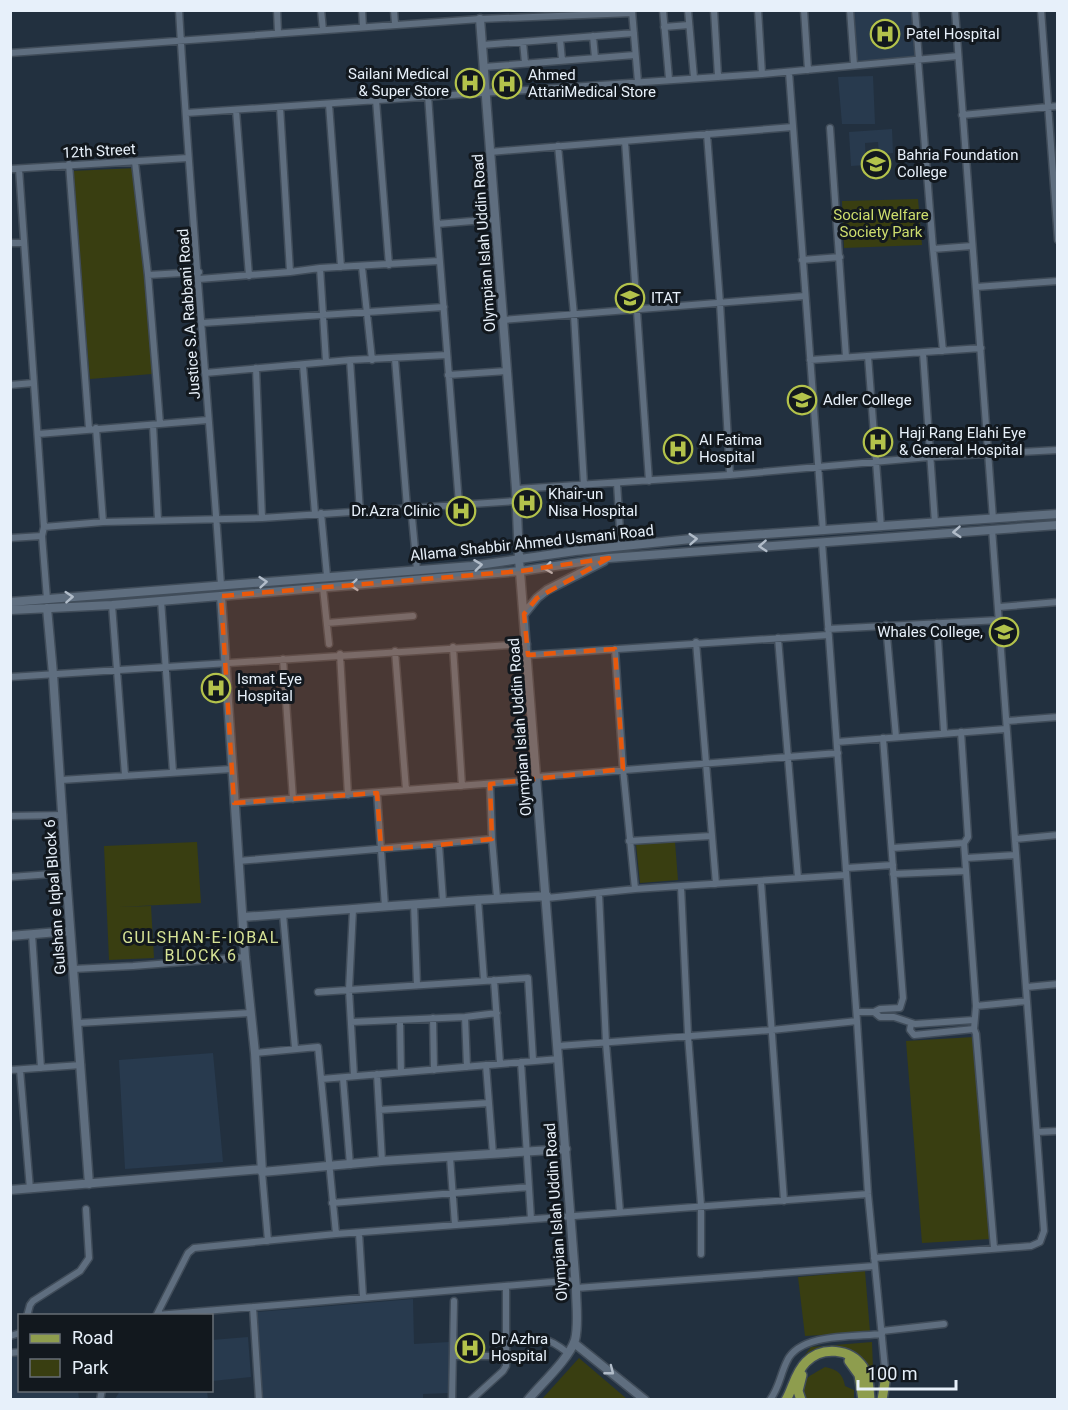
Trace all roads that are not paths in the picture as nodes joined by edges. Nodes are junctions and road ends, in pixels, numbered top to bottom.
1 (179, 10) edge
2 (277, 10) edge
3 (321, 10) edge
4 (362, 10) edge
5 (394, 10) edge
6 (663, 10) edge
7 (688, 10) edge
8 (714, 10) edge
9 (758, 10) edge
10 (804, 10) edge
11 (850, 10) edge
12 (915, 10) edge
13 (955, 10) edge
14 (1041, 10) edge
15 (632, 12) edge
16 (514, 14) edge
17 (480, 15) edge
18 (395, 24) junction
19 (689, 25) junction
20 (363, 27) junction
21 (664, 27) junction
22 (323, 30) junction
23 (278, 33) junction
24 (634, 33) junction
25 (593, 36) junction
26 (560, 39) junction
27 (181, 41) junction
28 (523, 42) junction
29 (482, 45) junction
30 (10, 53) edge
31 (635, 55) junction
32 (957, 56) junction
33 (595, 58) junction
34 (562, 60) junction
35 (919, 60) junction
36 (525, 63) junction
37 (854, 65) junction
38 (484, 67) junction
39 (808, 70) junction
40 (789, 72) junction
41 (762, 74) junction
42 (718, 76) junction
43 (694, 78) junction
44 (669, 79) junction
45 (638, 82) junction
46 (486, 93) junction
47 (428, 95) junction
48 (376, 100) junction
49 (329, 104) junction
50 (1058, 106) edge
51 (280, 107) junction
52 (1048, 107) junction
53 (236, 110) junction
54 (186, 113) junction
55 (962, 115) junction
56 (793, 127) junction
57 (830, 128) dead end
58 (706, 134) junction
59 (625, 141) junction
60 (558, 146) junction
61 (490, 152) junction
62 (188, 158) junction
63 (135, 162) junction
64 (69, 164) junction
65 (10, 169) edge
66 (19, 169) junction
67 (496, 219) junction
68 (436, 224) junction
69 (1058, 240) edge
70 (10, 243) edge
71 (23, 243) junction
72 (972, 246) junction
73 (933, 249) junction
74 (840, 256) junction
75 (802, 260) junction
76 (439, 261) junction
77 (388, 265) junction
78 (340, 267) junction
79 (362, 267) junction
80 (320, 268) junction
81 (290, 272) junction
82 (148, 275) junction
83 (199, 276) junction
84 (249, 276) junction
85 (1058, 281) edge
86 (976, 287) junction
87 (805, 296) junction
88 (720, 303) junction
89 (444, 308) junction
90 (637, 310) junction
91 (367, 312) junction
92 (322, 315) junction
93 (574, 315) junction
94 (503, 320) junction
95 (202, 324) junction
96 (981, 348) junction
97 (943, 351) junction
98 (923, 353) junction
99 (447, 354) junction
100 (868, 356) junction
101 (846, 357) junction
102 (395, 359) junction
103 (350, 360) junction
104 (372, 360) junction
105 (810, 360) junction
106 (326, 362) junction
107 (303, 365) junction
108 (256, 368) junction
109 (507, 371) junction
110 (205, 373) junction
111 (448, 375) junction
112 (33, 383) junction
113 (10, 385) edge
114 (208, 420) junction
115 (156, 425) junction
116 (96, 428) junction
117 (89, 429) junction
118 (38, 434) junction
119 (1058, 450) edge
120 (988, 454) junction
121 (929, 457) junction
122 (877, 461) junction
123 (818, 468) junction
124 (730, 475) junction
125 (649, 481) junction
126 (617, 483) junction
127 (584, 485) junction
128 (516, 489) junction
129 (516, 501) junction
130 (459, 504) junction
131 (409, 507) junction
132 (360, 512) junction
133 (318, 514) junction
134 (1058, 514) edge
135 (217, 518) junction
136 (262, 518) junction
137 (993, 519) junction
138 (158, 520) junction
139 (104, 522) junction
140 (935, 523) junction
141 (1058, 525) edge
142 (44, 526) junction
143 (881, 527) junction
144 (992, 529) junction
145 (824, 531) junction
146 (42, 536) junction
147 (10, 538) edge
148 (822, 542) junction
149 (621, 546) junction
150 (609, 558) junction
151 (519, 559) junction
152 (417, 570) junction
153 (521, 572) junction
154 (327, 576) junction
155 (221, 585) junction
156 (323, 588) junction
157 (221, 596) junction
158 (161, 600) junction
159 (10, 602) edge
160 (1058, 602) edge
161 (47, 604) junction
162 (112, 605) junction
163 (999, 607) junction
164 (10, 610) edge
165 (524, 614) junction
166 (413, 616) dead end
167 (1000, 620) junction
168 (937, 622) junction
169 (327, 623) junction
170 (886, 625) junction
171 (828, 632) junction
172 (778, 638) junction
173 (696, 642) junction
174 (329, 644) dead end
175 (527, 644) junction
176 (453, 647) junction
177 (615, 649) junction
178 (395, 651) junction
179 (340, 654) junction
180 (528, 655) junction
181 (283, 659) junction
182 (225, 662) junction
183 (166, 666) junction
184 (117, 671) junction
185 (53, 674) junction
186 (10, 677) edge
187 (1058, 717) edge
188 (1006, 725) junction
189 (944, 732) junction
190 (961, 732) junction
191 (896, 737) junction
192 (883, 738) junction
193 (837, 742) junction
194 (838, 753) junction
195 (787, 756) junction
196 (706, 763) junction
197 (232, 769) junction
198 (623, 769) junction
199 (174, 772) junction
200 (125, 775) junction
201 (537, 778) junction
202 (61, 780) junction
203 (490, 784) junction
204 (462, 786) junction
205 (406, 790) junction
206 (377, 793) junction
207 (348, 795) junction
208 (293, 799) junction
209 (234, 803) junction
210 (63, 815) junction
211 (10, 816) edge
212 (1058, 835) edge
213 (711, 836) junction
214 (492, 839) junction
215 (1015, 839) junction
216 (629, 841) junction
217 (964, 843) junction
218 (439, 845) junction
219 (892, 848) junction
220 (381, 849) junction
221 (1016, 855) junction
222 (966, 858) junction
223 (238, 861) junction
224 (892, 865) junction
225 (966, 871) junction
226 (846, 872) junction
227 (66, 873) junction
228 (893, 874) junction
229 (10, 877) edge
230 (798, 878) junction
231 (761, 882) junction
232 (716, 884) junction
233 (681, 887) junction
234 (635, 889) junction
235 (598, 894) junction
236 (547, 897) junction
237 (497, 898) junction
238 (478, 899) junction
239 (443, 901) junction
240 (414, 904) junction
241 (385, 907) junction
242 (353, 909) junction
243 (283, 914) junction
244 (243, 917) junction
245 (70, 931) junction
246 (32, 934) junction
247 (10, 936) edge
248 (245, 957) junction
249 (73, 969) junction
250 (494, 980) junction
251 (484, 981) junction
252 (1058, 984) edge
253 (417, 985) junction
254 (1027, 987) junction
255 (349, 990) junction
256 (318, 992) dead end
257 (1027, 1001) junction
258 (976, 1006) junction
259 (857, 1012) junction
260 (874, 1012) junction
261 (250, 1013) junction
262 (497, 1013) junction
263 (465, 1017) junction
264 (433, 1018) junction
265 (400, 1020) junction
266 (974, 1020) junction
267 (857, 1021) junction
268 (351, 1022) junction
269 (78, 1023) junction
270 (911, 1024) junction
271 (974, 1029) junction
272 (772, 1030) junction
273 (688, 1035) junction
274 (606, 1043) junction
275 (558, 1046) junction
276 (295, 1048) junction
277 (255, 1053) junction
278 (559, 1059) junction
279 (533, 1060) junction
280 (521, 1062) junction
281 (500, 1063) junction
282 (81, 1065) junction
283 (486, 1065) junction
284 (467, 1067) junction
285 (41, 1068) junction
286 (10, 1070) edge
287 (20, 1070) junction
288 (434, 1070) junction
289 (400, 1072) junction
290 (377, 1074) junction
291 (354, 1076) junction
292 (343, 1077) junction
293 (322, 1079) junction
294 (489, 1103) junction
295 (379, 1110) junction
296 (1058, 1131) edge
297 (1036, 1132) junction
298 (566, 1149) junction
299 (525, 1152) junction
300 (493, 1154) junction
301 (450, 1157) junction
302 (382, 1161) junction
303 (350, 1165) junction
304 (330, 1167) junction
305 (262, 1171) junction
306 (89, 1184) junction
307 (529, 1187) junction
308 (30, 1189) junction
309 (10, 1190) edge
310 (453, 1193) junction
311 (868, 1194) junction
312 (784, 1201) junction
313 (332, 1203) junction
314 (701, 1205) junction
315 (86, 1209) dead end
316 (620, 1212) junction
317 (571, 1216) junction
318 (531, 1219) junction
319 (455, 1225) junction
320 (359, 1233) junction
321 (336, 1234) junction
322 (268, 1241) junction
323 (994, 1248) junction
324 (701, 1254) dead end
325 (874, 1258) junction
326 (875, 1266) junction
327 (576, 1284) junction
328 (506, 1286) junction
329 (363, 1297) junction
330 (454, 1301) dead end
331 (253, 1307) junction
332 (28, 1314) edge
333 (157, 1314) edge
334 (168, 1314) edge
335 (944, 1324) dead end
336 (882, 1333) junction
337 (507, 1339) junction
338 (574, 1343) junction
339 (568, 1353) junction
340 (454, 1356) junction
341 (506, 1356) junction
342 (886, 1376) junction
343 (865, 1383) junction
344 (259, 1400) edge
345 (452, 1400) edge
346 (471, 1400) edge
347 (528, 1400) edge
348 (645, 1400) edge
349 (770, 1400) edge
350 (786, 1400) edge
351 (801, 1400) edge
352 (863, 1400) edge
353 (870, 1400) edge
354 (882, 1400) edge
355 (888, 1400) edge

1 - 27 street, Justice S.A Rabbani Road
2 - 23 street
3 - 22 street
4 - 20 street
5 - 18 street
6 - 21 street
7 - 19 street
8 - 42 street
9 - 41 street
10 - 39 street
11 - 37 street
12 - 35 street
13 - 32 street
14 - 52 street
15 - 16 street
15 - 24 street
16 - 17 street
17 - 18 street
17 - 29 street, Olympian Islah Uddin Road
18 - 20 street
19 - 21 street
19 - 43 street
20 - 22 street
21 - 44 street
22 - 23 street
23 - 27 street
24 - 25 street
24 - 31 street
25 - 26 street
25 - 33 street
26 - 28 street
26 - 34 street
27 - 30 street
27 - 54 street, Justice S.A Rabbani Road
28 - 29 street
28 - 36 street
29 - 38 street, Olympian Islah Uddin Road
31 - 33 street
31 - 45 street
32 - 35 street
32 - 55 street
33 - 34 street
34 - 36 street
35 - 37 street
35 - 73 street
36 - 38 street
37 - 39 street
38 - 46 street, Olympian Islah Uddin Road
39 - 40 street
40 - 41 street
40 - 56 street
41 - 42 street
42 - 43 street
43 - 44 street
44 - 45 street
45 - 46 street
46 - 47 street
46 - 61 street, Olympian Islah Uddin Road
47 - 48 street
47 - 68 street
48 - 49 street
48 - 77 street
49 - 51 street
49 - 78 street
50 - 52 street
51 - 53 street
51 - 81 street
52 - 55 street
52 - 69 street
53 - 54 street
53 - 84 street
54 - 62 street, Justice S.A Rabbani Road
55 - 72 street
56 - 58 street
56 - 75 street
57 - 74 street
58 - 59 street
58 - 88 street
59 - 60 street
59 - 90 street
60 - 61 street
60 - 93 street
61 - 67 street, Olympian Islah Uddin Road
62 - 63 street, 12th Street
62 - 83 street, Justice S.A Rabbani Road
63 - 64 street, 12th Street
63 - 82 street
64 - 66 street, 12th Street
64 - 117 street
65 - 66 street, 12th Street
66 - 71 street
67 - 68 street
67 - 94 street, Olympian Islah Uddin Road
68 - 76 street
70 - 71 street
71 - 112 street
72 - 73 street
72 - 86 street
73 - 97 street
74 - 75 street
74 - 101 street
75 - 87 street
76 - 77 street
76 - 89 street
77 - 79 street
78 - 79 street
78 - 80 street
79 - 91 street
80 - 81 street
80 - 92 street
81 - 84 street
82 - 83 street
82 - 115 street
83 - 84 street
83 - 95 street, Justice S.A Rabbani Road
85 - 86 street
86 - 96 street
87 - 88 street
87 - 105 street
88 - 90 street
88 - 124 street
89 - 91 street
89 - 99 street
90 - 93 street
90 - 125 street
91 - 92 street
91 - 104 street
92 - 95 street
92 - 106 street
93 - 94 street
93 - 127 street
94 - 109 street, Olympian Islah Uddin Road
95 - 110 street, Justice S.A Rabbani Road
96 - 97 street
96 - 120 street
97 - 98 street
98 - 100 street
98 - 121 street
99 - 102 street
99 - 111 street
100 - 101 street
100 - 122 street
101 - 105 street
102 - 104 street
102 - 131 street
103 - 104 street
103 - 106 street
103 - 132 street
105 - 123 street
106 - 107 street
107 - 108 street
107 - 133 street
108 - 110 street
108 - 136 street
109 - 111 street
109 - 128 street, Olympian Islah Uddin Road
110 - 114 street, Justice S.A Rabbani Road
111 - 130 street
112 - 113 street
112 - 118 street
114 - 115 street
114 - 135 street, Justice S.A Rabbani Road
115 - 116 street
115 - 138 street
116 - 117 street
116 - 139 street
117 - 118 street
118 - 142 street
119 - 120 street
120 - 121 street
120 - 137 street
121 - 122 street
121 - 140 street
122 - 123 street
122 - 143 street
123 - 124 street
123 - 145 street
124 - 125 street
125 - 126 street
126 - 127 street
126 - 149 street
127 - 128 street
128 - 129 street, Olympian Islah Uddin Road
129 - 130 street
129 - 151 street, Olympian Islah Uddin Road
130 - 131 street
131 - 132 street
131 - 152 street
132 - 133 street
133 - 136 street
133 - 154 street
134 - 137 street, Allama Shabbir Ahmed Usmani Road
135 - 136 street
135 - 138 street
135 - 155 street, Justice S.A Rabbani Road
137 - 140 street, Allama Shabbir Ahmed Usmani Road
138 - 139 street
139 - 142 street
140 - 143 street, Allama Shabbir Ahmed Usmani Road
141 - 144 street, Allama Shabbir Ahmed Usmani Road
142 - 146 street
143 - 145 street, Allama Shabbir Ahmed Usmani Road
144 -> 148 street, Allama Shabbir Ahmed Usmani Road
144 - 163 street
149 -> 145 street, Allama Shabbir Ahmed Usmani Road
146 - 147 street
146 - 161 street
148 -> 150 street, Allama Shabbir Ahmed Usmani Road
148 - 171 street
149 - 151 street, Allama Shabbir Ahmed Usmani Road
150 -> 153 street, Allama Shabbir Ahmed Usmani Road
150 - 165 street
152 -> 151 street, Allama Shabbir Ahmed Usmani Road
151 - 153 street, Olympian Islah Uddin Road
152 - 154 street, Allama Shabbir Ahmed Usmani Road
153 -> 156 street, Allama Shabbir Ahmed Usmani Road
153 - 165 street, Olympian Islah Uddin Road
155 -> 154 street, Allama Shabbir Ahmed Usmani Road
161 -> 155 street, Allama Shabbir Ahmed Usmani Road
156 - 157 street, Allama Shabbir Ahmed Usmani Road
156 - 169 street
157 - 158 street, Allama Shabbir Ahmed Usmani Road
157 - 182 street
158 - 162 street, Allama Shabbir Ahmed Usmani Road
158 - 183 street
159 - 161 street, Allama Shabbir Ahmed Usmani Road
160 - 163 street
161 - 162 street, Allama Shabbir Ahmed Usmani Road
161 - 164 street, Allama Shabbir Ahmed Usmani Road
161 - 185 street, Gulshan e Iqbal Block 6
162 - 184 street
163 - 167 street
165 - 175 street, Olympian Islah Uddin Road
166 - 169 street
167 - 168 street
167 - 188 street
168 - 170 street
168 - 189 street
169 - 174 street
170 - 171 street
170 - 191 street
171 - 172 street
171 - 193 street
172 - 173 street
172 - 195 street
173 - 177 street
173 - 196 street
175 - 176 street
175 - 180 street, Olympian Islah Uddin Road
176 - 178 street
176 - 204 street
177 - 180 street
177 - 198 street
178 - 179 street
178 - 205 street
179 - 181 street
179 - 207 street
180 - 201 street, Olympian Islah Uddin Road
181 - 182 street
181 - 208 street
182 - 183 street
182 - 197 street
183 - 184 street
183 - 199 street
184 - 185 street
184 - 200 street
185 - 186 street
185 - 202 street, Gulshan e Iqbal Block 6
187 - 188 street
188 - 190 street
188 - 215 street
189 - 190 street
189 - 191 street
190 - 217 street
191 - 192 street
192 - 193 street
192 - 219 street
193 - 194 street
194 - 195 street
194 - 226 street
195 - 196 street
195 - 230 street
196 - 198 street
196 - 213 street
197 - 199 street
197 - 209 street
198 - 201 street
198 - 216 street
199 - 200 street
200 - 202 street
201 - 203 street
201 - 236 street, Olympian Islah Uddin Road
202 - 210 street, Gulshan e Iqbal Block 6
203 - 204 street
203 - 214 street
204 - 205 street
205 - 206 street
206 - 207 street
206 - 220 street
207 - 208 street
208 - 209 street
209 - 223 street
210 - 211 street
210 - 227 street, Gulshan e Iqbal Block 6
212 - 215 street
213 - 216 street
213 - 232 street
214 - 218 street
214 - 237 street
215 - 221 street
216 - 234 street
217 - 219 street
217 - 222 street
218 - 220 street
218 - 239 street
219 - 224 street
220 - 223 street
220 - 241 street
221 - 222 street
221 - 254 street
222 - 225 street
223 - 244 street
224 - 226 street
224 - 228 street
225 - 228 street
225 - 258 street
226 - 230 street
226 - 259 street
227 - 229 street
227 - 245 street, Gulshan e Iqbal Block 6
228 - 260 street
230 - 231 street
231 - 232 street
231 - 272 street
232 - 233 street
233 - 234 street
233 - 273 street
234 - 235 street
235 - 236 street
235 - 274 street
236 - 237 street
236 - 275 street, Olympian Islah Uddin Road
237 - 238 street
238 - 239 street
238 - 251 street
239 - 240 street
240 - 241 street
240 - 253 street
241 - 242 street
242 - 243 street
242 - 255 street
243 - 244 street
243 - 276 street
244 - 248 street
245 - 246 street
245 - 249 street, Gulshan e Iqbal Block 6
246 - 247 street
246 - 285 street
248 - 249 street
248 - 261 street
249 - 269 street, Gulshan e Iqbal Block 6
250 - 251 street
250 - 262 street
250 - 279 street
251 - 253 street
252 - 254 street
253 - 255 street
254 - 257 street
255 - 256 street
255 - 268 street
257 - 258 street
257 - 297 street
258 - 266 street
259 - 260 street
259 - 267 street
260 - 270 street
261 - 269 street
261 - 277 street
262 - 263 street
262 - 281 street
263 - 264 street
263 - 284 street
264 - 265 street
264 - 288 street
265 - 268 street
265 - 289 street
266 - 270 street
266 - 271 street
267 - 272 street
267 - 311 street
268 - 291 street
269 - 282 street, Gulshan e Iqbal Block 6
270 - 271 street
271 - 323 street
272 - 273 street
272 - 312 street
273 - 274 street
273 - 314 street
274 - 275 street
274 - 316 street
275 - 278 street, Olympian Islah Uddin Road
276 - 277 street
276 - 293 street
277 - 305 street
278 - 279 street
278 - 298 street, Olympian Islah Uddin Road
279 - 280 street
280 - 281 street
280 - 299 street
281 - 283 street
282 - 285 street
282 - 306 street, Gulshan e Iqbal Block 6
283 - 284 street
283 - 294 street
284 - 288 street
285 - 287 street
286 - 287 street
287 - 308 street
288 - 289 street
289 - 290 street
290 - 291 street
290 - 295 street
291 - 292 street
292 - 293 street
292 - 303 street
293 - 304 street
294 - 295 street
294 - 300 street
295 - 302 street
296 - 297 street
297 - 323 street
298 - 299 street
298 - 317 street, Olympian Islah Uddin Road
299 - 300 street
299 - 307 street
300 - 301 street
301 - 302 street
301 - 310 street
302 - 303 street
303 - 304 street
304 - 305 street
304 - 313 street
305 - 306 street
305 - 322 street
306 - 308 street
307 - 310 street
307 - 318 street
308 - 309 street
310 - 313 street
310 - 319 street
311 - 312 street
311 - 325 street
312 - 314 street
313 - 321 street
314 - 316 street
314 - 324 street
315 - 332 street
316 - 317 street
317 - 318 street
317 - 327 street, Olympian Islah Uddin Road
318 - 319 street
319 - 320 street
320 - 321 street
320 - 329 street
321 - 322 street
322 - 333 street
323 - 325 street
325 - 326 street
326 - 327 street
326 - 336 street
327 - 328 street
327 - 338 street, Olympian Islah Uddin Road
328 - 329 street
328 - 337 street
329 - 331 street
330 - 340 street
331 - 334 street
331 - 344 street
335 - 336 street
336 - 342 street
336 - 349 street
337 - 339 street
337 - 341 street
338 - 339 street
338 -> 348 street
339 - 347 street
340 - 341 street
340 - 345 street
341 - 346 street
342 - 354 main road
342 - 355 street
343 - 350 main road
343 - 351 main road
343 - 352 main road
343 - 353 main road

